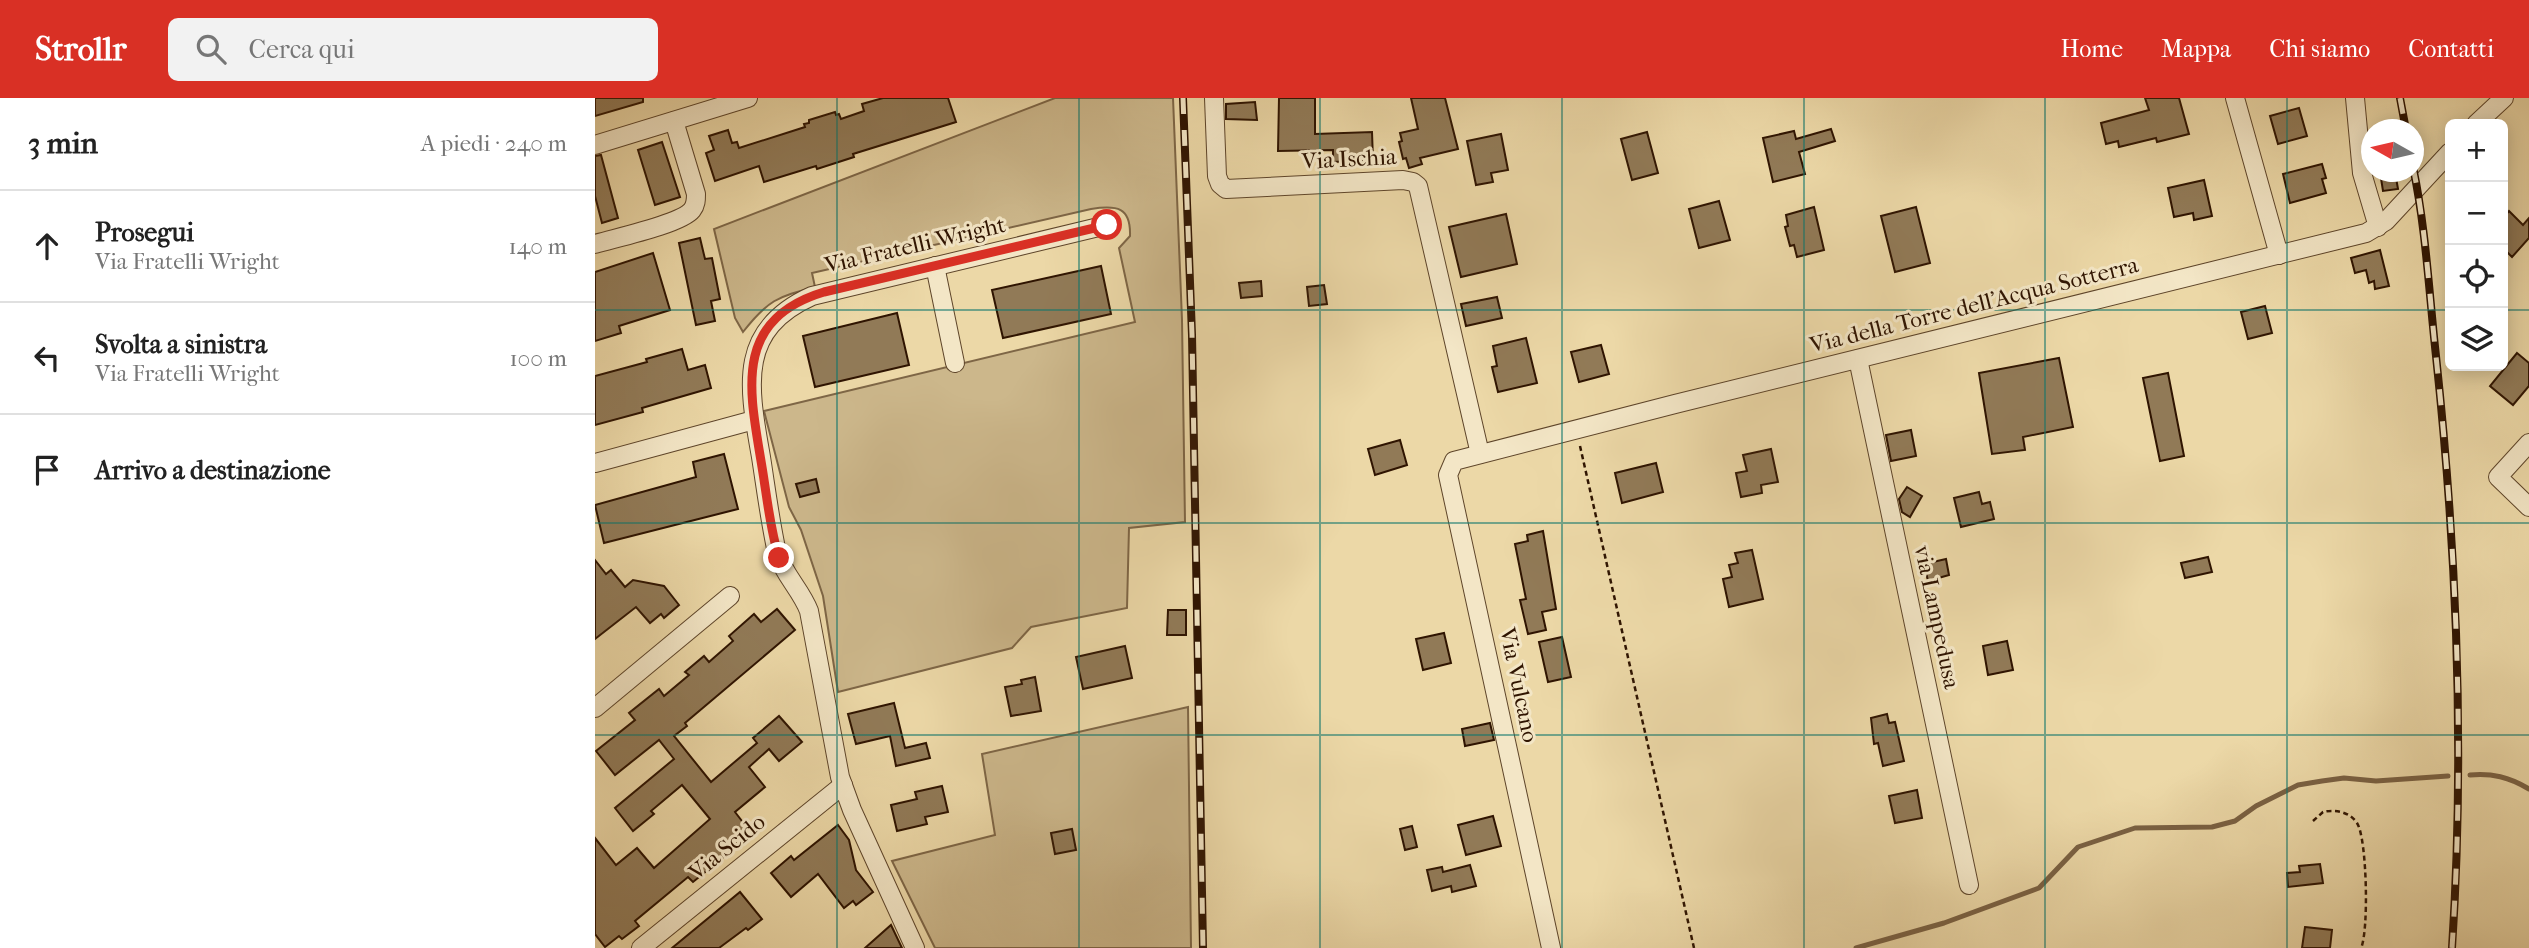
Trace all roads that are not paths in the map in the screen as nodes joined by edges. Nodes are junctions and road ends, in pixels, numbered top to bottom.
1 (748, 98) edge
2 (1215, 98) edge
3 (2235, 98) edge
4 (2355, 98) edge
5 (2504, 98) edge
6 (2481, 119) edge
7 (674, 121) junction
8 (595, 145) edge
9 (2445, 158) edge
10 (1107, 225) dead end
11 (2378, 227) junction
12 (595, 244) edge
13 (2279, 255) junction
14 (935, 266) junction
15 (1858, 359) junction
16 (955, 363) dead end
17 (754, 420) junction
18 (2529, 443) edge
19 (1480, 454) junction
20 (595, 463) edge
21 (2529, 507) edge
22 (730, 596) dead end
23 (595, 708) edge
24 (843, 785) junction
25 (1969, 885) dead end
26 (641, 948) edge
27 (915, 948) edge
28 (1551, 948) edge

1 - 7 street
2 - 19 street, Via Ischia
3 - 13 street
4 - 11 street
5 - 6 street
7 - 8 street
7 - 12 street
9 - 11 street, Via della Torre dell'Acqua Sotterra
10 - 14 street, Via Fratelli Wright
11 - 13 street, Via della Torre dell'Acqua Sotterra
13 - 15 street, Via della Torre dell'Acqua Sotterra
14 - 16 street
14 - 17 street, Via Fratelli Wright
15 - 19 street, Via della Torre dell'Acqua Sotterra
15 - 25 street, via Lampedusa
17 - 20 street
17 - 24 street, Via Fratelli Wright
18 - 21 street
19 - 28 street, Via Vulcano
22 - 23 street
24 - 26 street, Via Scido
24 - 27 street, Via Fratelli Wright

